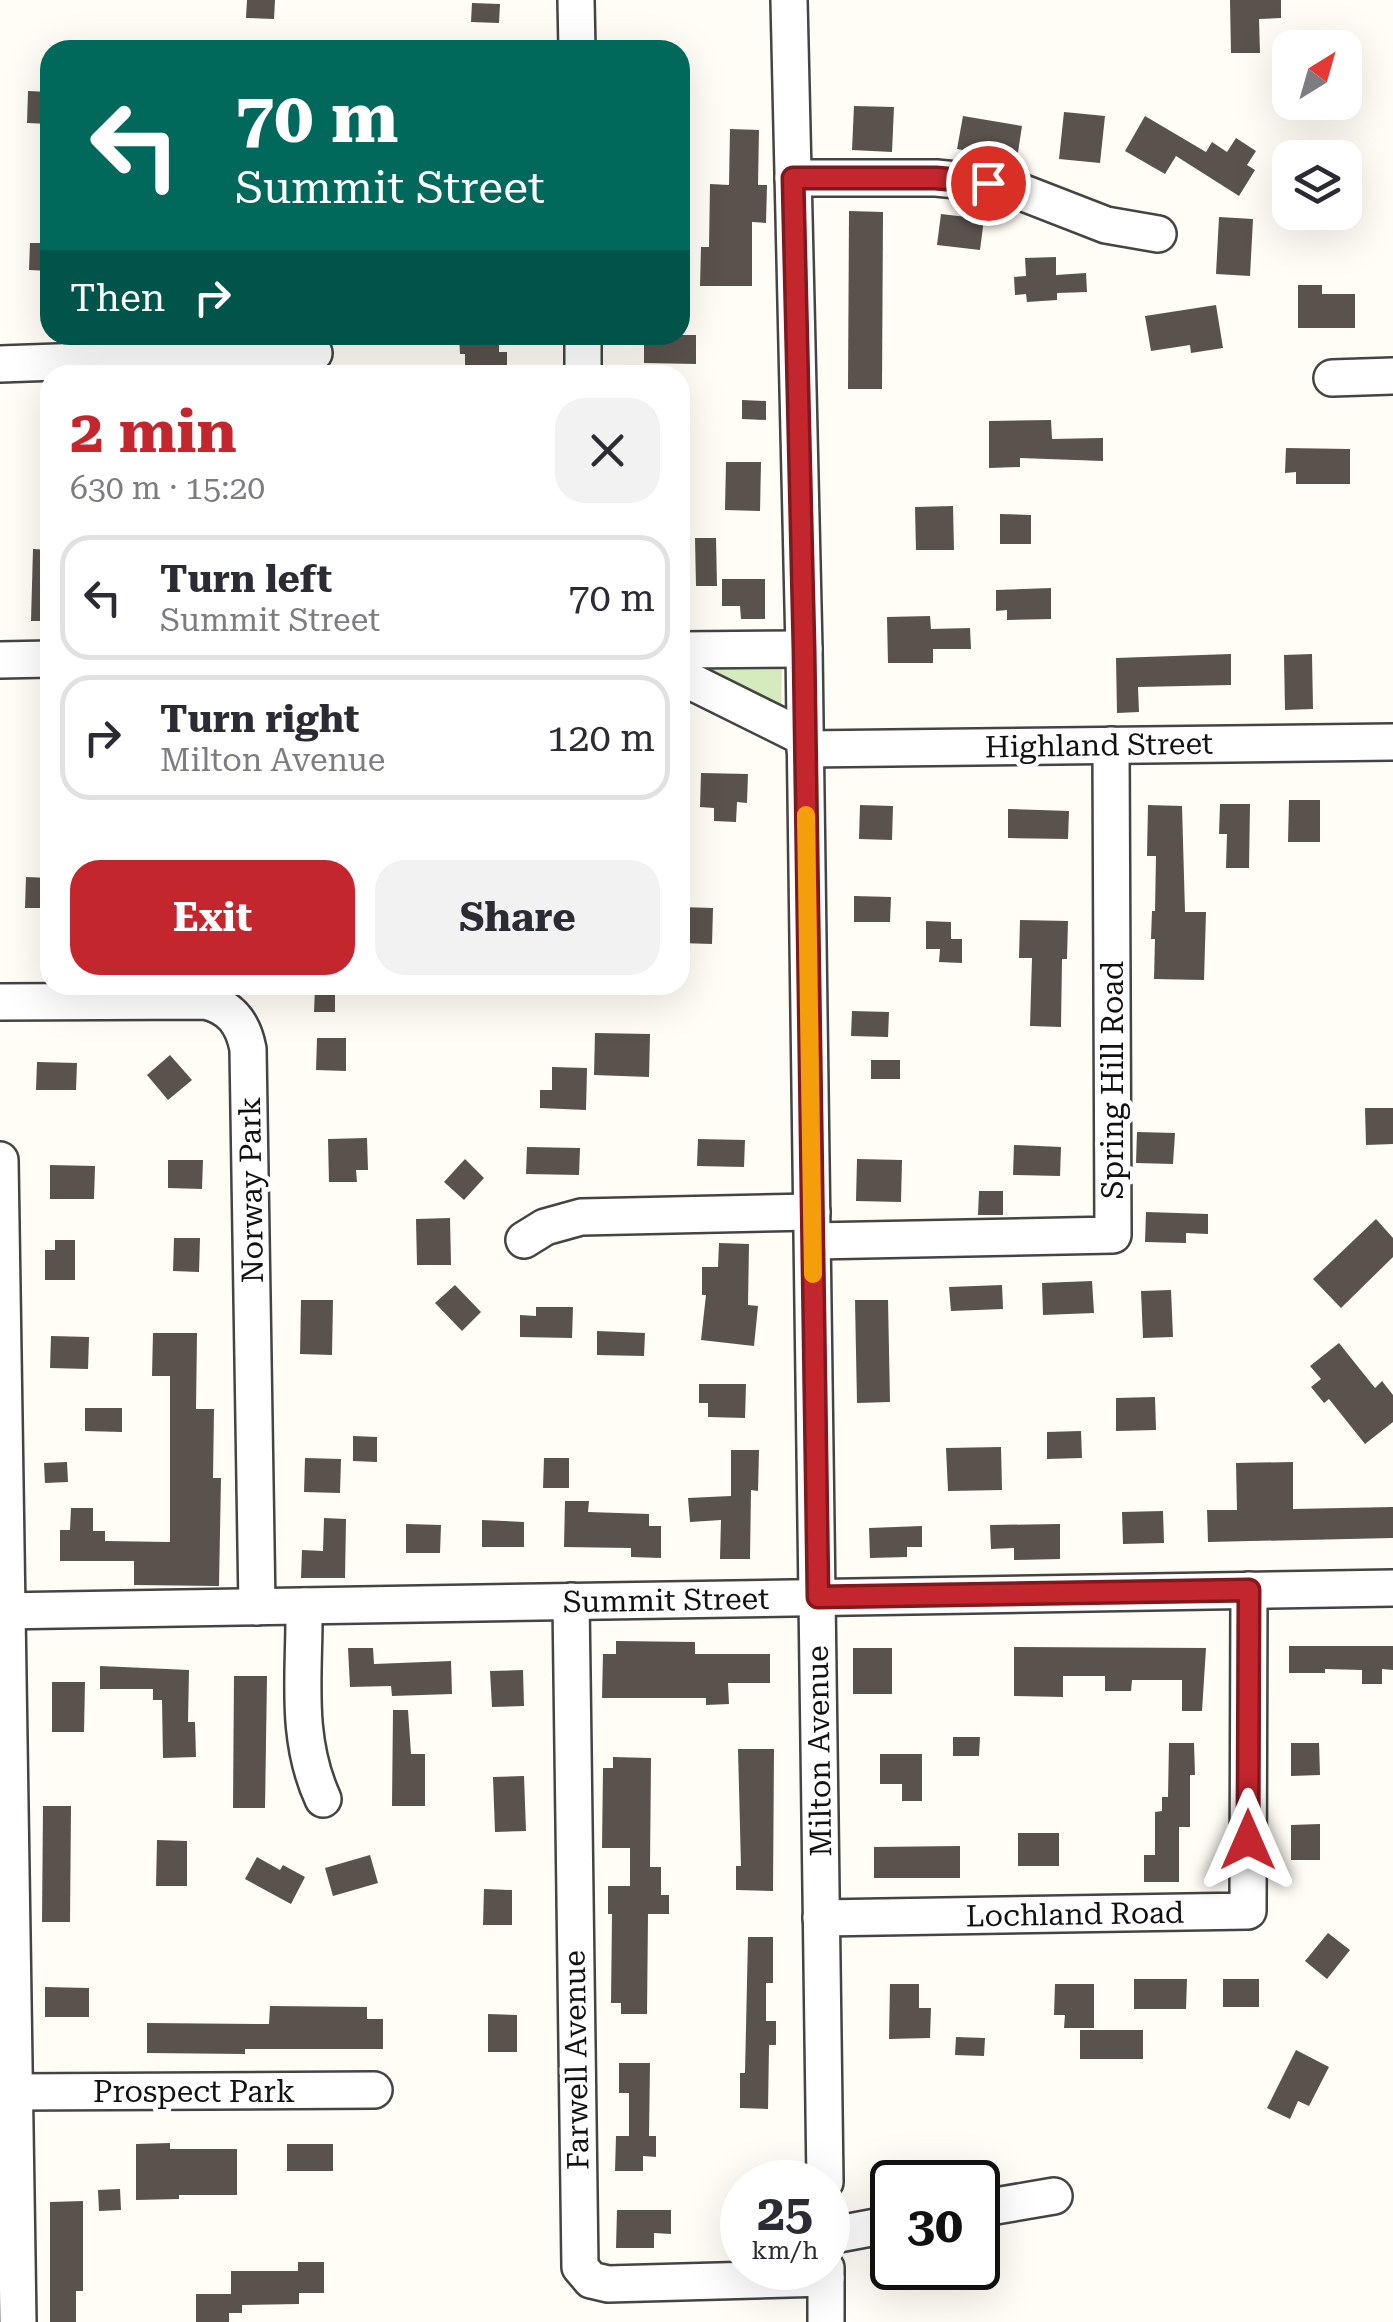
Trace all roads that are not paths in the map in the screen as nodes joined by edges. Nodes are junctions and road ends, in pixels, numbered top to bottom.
1 (576, 0) edge
2 (788, 0) edge
3 (577, 40) edge
4 (793, 178) junction
5 (1158, 234) dead end
6 (314, 353) dead end
7 (0, 364) edge
8 (1393, 376) edge
9 (1332, 378) dead end
10 (804, 649) junction
11 (690, 650) edge
12 (40, 659) edge
13 (0, 660) edge
14 (690, 681) edge
15 (1393, 742) edge
16 (805, 743) junction
17 (1110, 745) junction
18 (0, 1002) edge
19 (0, 1160) edge
20 (812, 1226) junction
21 (524, 1240) dead end
22 (1393, 1588) edge
23 (1249, 1590) junction
24 (818, 1597) junction
25 (571, 1601) junction
26 (304, 1606) junction
27 (257, 1607) junction
28 (4, 1611) edge
29 (323, 1799) dead end
30 (822, 1918) junction
31 (374, 2090) dead end
32 (14, 2092) junction
33 (825, 2160) edge
34 (1054, 2196) dead end
35 (1000, 2205) edge
36 (720, 2278) edge
37 (826, 2290) edge
38 (18, 2322) edge
39 (826, 2322) edge

1 - 3 street
2 - 4 street, Milton Avenue
4 - 5 street
4 - 10 street, Milton Avenue
6 - 7 street
8 - 9 street
10 - 11 street
10 - 16 street, Milton Avenue
12 - 13 street
14 - 16 street, Highland Street
15 - 17 street, Highland Street
16 - 17 street, Highland Street
16 - 20 street, Milton Avenue
17 - 20 street, Spring Hill Road
18 - 27 street, Norway Park
19 - 28 street
20 - 21 street
20 - 24 street, Milton Avenue
22 - 23 street, Summit Street
23 - 24 street, Summit Street
23 - 30 street, Lochland Road
24 - 25 street, Summit Street
24 - 30 street, Milton Avenue
25 - 26 street, Summit Street
25 - 36 street, Farwell Avenue
26 - 27 street, Summit Street
26 - 29 street
27 - 28 street, Summit Street
28 - 32 street
30 - 33 street, Milton Avenue
31 - 32 street, Prospect Park
32 - 38 street
34 - 35 street
37 - 39 street

